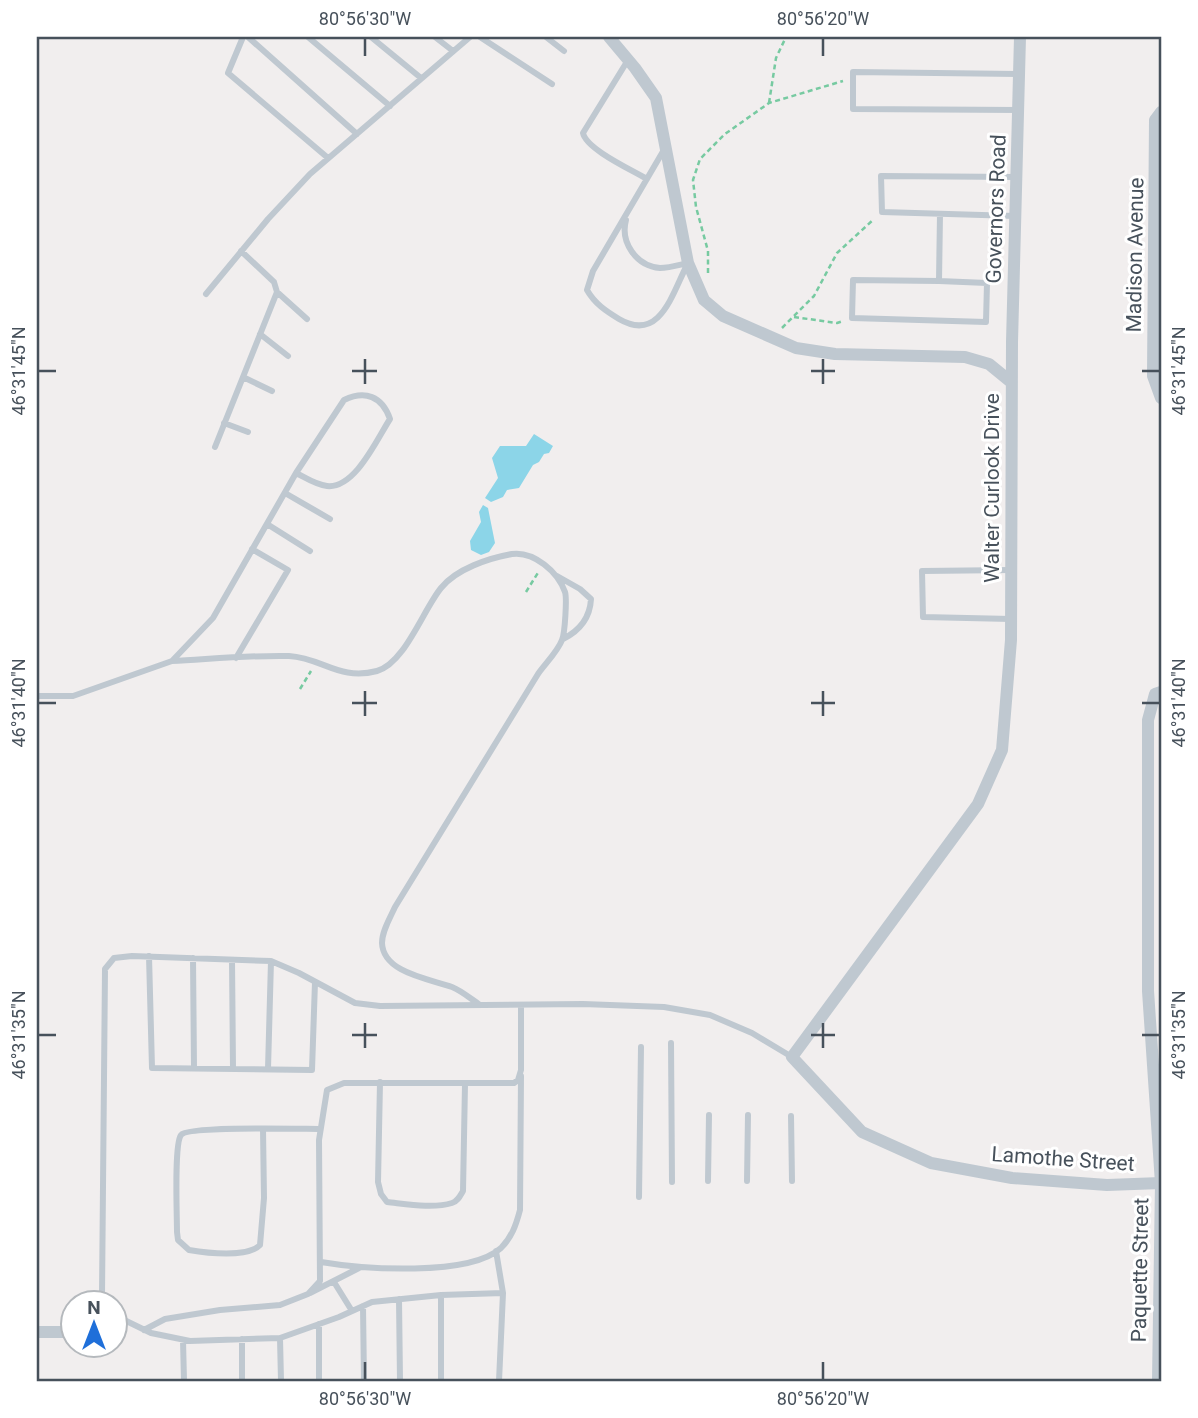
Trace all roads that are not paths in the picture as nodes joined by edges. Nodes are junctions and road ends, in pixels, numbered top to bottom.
1 (245, 37) edge
2 (308, 37) edge
3 (371, 37) edge
4 (435, 37) edge
5 (470, 37) edge
6 (480, 37) edge
7 (546, 37) edge
8 (609, 37) edge
9 (1020, 37) edge
10 (453, 51) junction
11 (564, 51) dead end
12 (628, 60) junction
13 (1019, 74) junction
14 (421, 79) junction
15 (552, 84) dead end
16 (390, 106) junction
17 (1018, 110) junction
18 (1161, 112) edge
19 (357, 134) junction
20 (666, 146) junction
21 (328, 158) junction
22 (1016, 177) junction
23 (647, 179) junction
24 (628, 211) junction
25 (940, 214) junction
26 (1015, 216) junction
27 (241, 251) junction
28 (688, 263) junction
29 (939, 281) junction
30 (277, 292) junction
31 (206, 294) dead end
32 (307, 319) dead end
33 (260, 334) junction
34 (288, 356) dead end
35 (243, 377) junction
36 (1011, 382) junction
37 (272, 391) dead end
38 (1161, 398) edge
39 (224, 423) junction
40 (248, 432) dead end
41 (215, 447) dead end
42 (296, 473) junction
43 (285, 493) junction
44 (330, 519) dead end
45 (267, 524) junction
46 (252, 549) junction
47 (310, 551) dead end
48 (1011, 570) junction
49 (552, 573) junction
50 (1011, 619) junction
51 (563, 639) junction
52 (236, 658) junction
53 (172, 662) junction
54 (1161, 692) edge
55 (37, 696) edge
56 (149, 956) junction
57 (193, 958) junction
58 (232, 960) junction
59 (271, 961) junction
60 (315, 982) junction
61 (1155, 991) edge
62 (480, 1005) junction
63 (521, 1005) junction
64 (671, 1043) dead end
65 (640, 1047) dead end
66 (792, 1057) junction
67 (194, 1067) junction
68 (233, 1068) junction
69 (268, 1069) junction
70 (521, 1070) junction
71 (380, 1082) junction
72 (465, 1084) junction
73 (709, 1115) dead end
74 (748, 1115) dead end
75 (791, 1116) dead end
76 (263, 1129) junction
77 (320, 1129) junction
78 (708, 1181) dead end
79 (747, 1181) dead end
80 (792, 1181) dead end
81 (672, 1182) dead end
82 (1161, 1183) edge
83 (639, 1197) dead end
84 (496, 1251) junction
85 (321, 1262) junction
86 (361, 1267) junction
87 (334, 1282) junction
88 (102, 1288) edge
89 (503, 1293) junction
90 (308, 1294) junction
91 (441, 1295) junction
92 (399, 1299) junction
93 (363, 1306) junction
94 (352, 1311) junction
95 (130, 1322) edge
96 (319, 1324) junction
97 (144, 1329) junction
98 (37, 1332) edge
99 (60, 1332) edge
100 (280, 1338) junction
101 (242, 1339) junction
102 (183, 1340) junction
103 (184, 1381) edge
104 (242, 1381) edge
105 (281, 1381) edge
106 (320, 1381) edge
107 (364, 1381) edge
108 (400, 1381) edge
109 (441, 1381) edge
110 (499, 1381) edge
111 (1158, 1381) edge

1 - 19 lane
1 - 21 lane
2 - 16 lane
3 - 14 lane
4 - 10 lane
5 - 10 lane
6 - 15 lane
7 - 11 lane
8 - 12 street, Walter Curlook Drive
9 - 13 street, Governors Road
10 - 14 lane
12 - 20 street, Walter Curlook Drive
12 - 23 lane
13 - 17 street, Governors Road
13 - 17 lane
14 - 16 lane
16 - 19 lane
17 - 22 street, Governors Road
18 - 38 street, Madison Avenue
19 - 21 lane
20 - 23 lane
20 - 28 street, Walter Curlook Drive
21 - 27 lane
22 - 25 lane
22 - 26 street, Governors Road
23 - 24 lane
24 - 28 lane
24 - 28 lane
25 - 26 lane
25 - 29 lane
26 - 36 street, Governors Road
27 - 30 lane
27 - 31 lane
28 - 36 street, Walter Curlook Drive
29 - 29 lane
30 - 32 lane
30 - 33 lane
33 - 34 lane
33 - 35 lane
35 - 37 lane
35 - 39 lane
36 - 48 street, Walter Curlook Drive
39 - 40 lane
39 - 41 lane
42 - 42 lane
42 - 43 lane
43 - 44 lane
43 - 45 lane
45 - 46 lane
45 - 47 lane
46 - 52 lane
46 - 53 lane
48 - 50 street, Walter Curlook Drive
48 - 50 lane
49 - 51 lane
49 - 51 lane
49 - 52 lane
50 - 66 street, Walter Curlook Drive
51 - 62 lane
52 - 53 lane
53 - 55 lane
54 - 61 street, Paquette Street
56 - 57 lane
56 - 67 lane
56 - 88 lane
57 - 58 lane
57 - 67 lane
58 - 59 lane
58 - 68 lane
59 - 60 lane
59 - 69 lane
60 - 62 lane
60 - 69 lane
61 - 82 street, Paquette Street
62 - 63 lane
63 - 66 lane
63 - 70 lane
64 - 81 lane
65 - 83 lane
66 - 82 street, Lamothe Street
67 - 68 lane
68 - 69 lane
70 - 72 lane
70 - 84 lane
71 - 72 lane
71 - 72 lane
71 - 77 lane
73 - 78 lane
74 - 79 lane
75 - 80 lane
76 - 76 lane
76 - 77 lane
77 - 85 lane
82 - 111 street, Paquette Street
84 - 86 lane
84 - 89 lane
85 - 86 lane
85 - 90 lane
86 - 87 lane
87 - 90 lane
87 - 94 lane
89 - 91 lane
89 - 110 lane
90 - 97 lane
91 - 92 lane
91 - 109 lane
92 - 93 lane
92 - 108 lane
93 - 94 lane
93 - 107 lane
94 - 96 lane
95 - 97 lane
96 - 100 lane
96 - 106 lane
97 - 102 lane
98 - 99 street
100 - 101 lane
100 - 105 lane
101 - 102 lane
101 - 104 lane
102 - 103 lane

